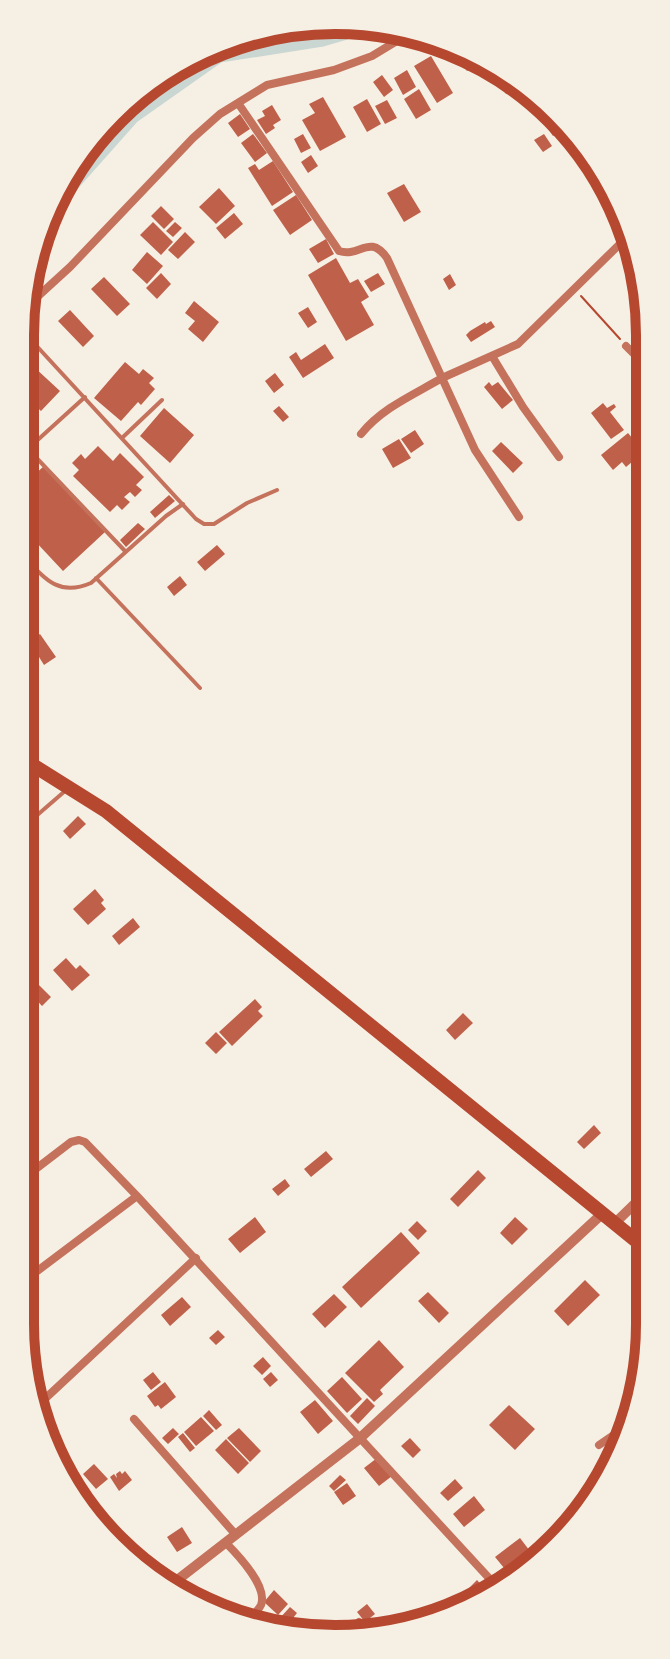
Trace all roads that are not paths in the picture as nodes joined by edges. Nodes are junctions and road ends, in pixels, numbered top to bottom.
1 (397, 41) edge
2 (238, 103) junction
3 (621, 243) edge
4 (37, 297) edge
5 (34, 343) edge
6 (626, 346) road end
7 (492, 356) junction
8 (636, 356) edge
9 (442, 378) junction
10 (85, 397) junction
11 (162, 400) dead end
12 (361, 434) dead end
13 (123, 438) junction
14 (34, 444) edge
15 (34, 455) edge
16 (559, 457) dead end
17 (277, 490) dead end
18 (183, 504) junction
19 (519, 517) dead end
20 (125, 551) junction
21 (34, 567) edge
22 (96, 578) junction
23 (200, 688) dead end
24 (34, 766) edge
25 (69, 787) junction
26 (34, 818) edge
27 (34, 1170) edge
28 (137, 1196) junction
29 (636, 1199) edge
30 (609, 1218) junction
31 (636, 1240) edge
32 (196, 1258) junction
33 (34, 1273) edge
34 (44, 1400) edge
35 (134, 1419) dead end
36 (615, 1434) edge
37 (359, 1439) junction
38 (599, 1445) dead end
39 (236, 1535) junction
40 (226, 1543) junction
41 (177, 1580) edge
42 (492, 1581) edge
43 (254, 1614) edge

1 - 2 street
2 - 4 street
2 - 9 street
3 - 7 street
5 - 10 lane
6 - 8 street
7 - 9 street
7 - 16 street
9 - 12 street
9 - 19 street
10 - 13 lane
10 - 14 lane
11 - 13 lane
13 - 18 lane
15 - 20 lane
17 - 18 lane
18 - 20 lane
20 - 22 lane
21 - 22 lane
22 - 23 lane
24 - 25 highway
25 - 26 lane
25 - 30 highway
27 - 28 street
28 - 32 street
28 - 33 street
29 - 30 street
30 - 31 highway
30 - 37 street
32 - 34 street
32 - 37 street
35 - 39 street
36 - 38 street
37 - 39 street
37 - 42 street
39 - 40 street
40 - 41 street
40 - 43 street

